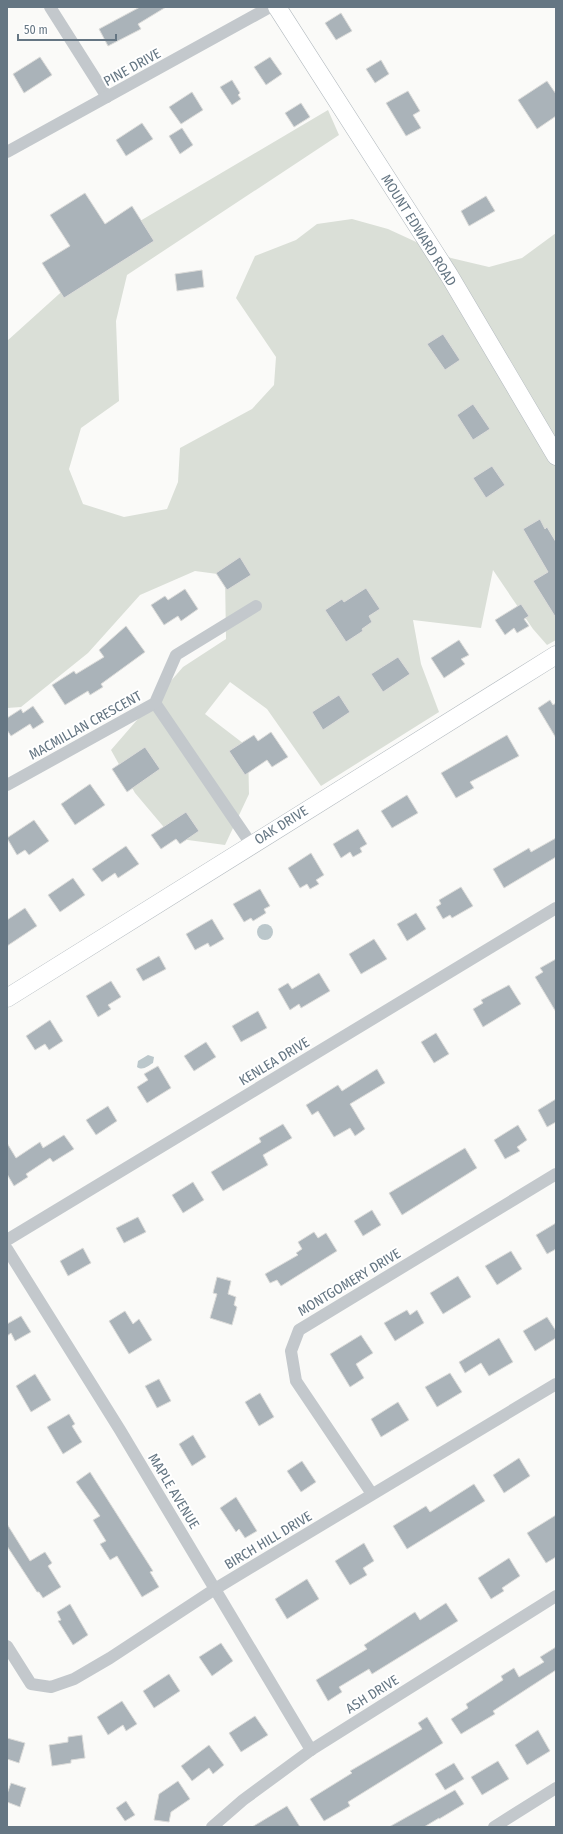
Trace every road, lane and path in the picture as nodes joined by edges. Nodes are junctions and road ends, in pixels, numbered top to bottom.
1 (50, 7) edge
2 (270, 7) edge
3 (277, 7) edge
4 (107, 98) junction
5 (7, 152) edge
6 (556, 456) edge
7 (256, 606) dead end
8 (556, 655) edge
9 (155, 703) junction
10 (7, 786) edge
11 (251, 844) junction
12 (556, 908) edge
13 (7, 998) edge
14 (556, 1174) edge
15 (7, 1240) edge
16 (7, 1249) edge
17 (556, 1384) edge
18 (372, 1494) junction
19 (215, 1589) junction
20 (556, 1596) edge
21 (7, 1646) edge
22 (311, 1750) junction
23 (556, 1788) edge
24 (212, 1827) edge
25 (494, 1827) edge

1 - 4 street
2 - 4 street, PINE DRIVE
3 - 6 street, MOUNT EDWARD ROAD
4 - 5 street, PINE DRIVE
7 - 9 street, MACMILLAN CRESCENT
8 - 11 street, OAK DRIVE
9 - 10 street, MACMILLAN CRESCENT
9 - 11 street
11 - 13 street, OAK DRIVE
12 - 15 street, KENLEA DRIVE
14 - 18 street, MONTGOMERY DRIVE
16 - 19 street, MAPLE AVENUE
17 - 18 street, BIRCH HILL DRIVE
18 - 19 street, BIRCH HILL DRIVE
19 - 21 street, BIRCH HILL DRIVE
19 - 22 street, MAPLE AVENUE
20 - 22 street, ASH DRIVE
22 - 24 street, ASH DRIVE
23 - 25 street

